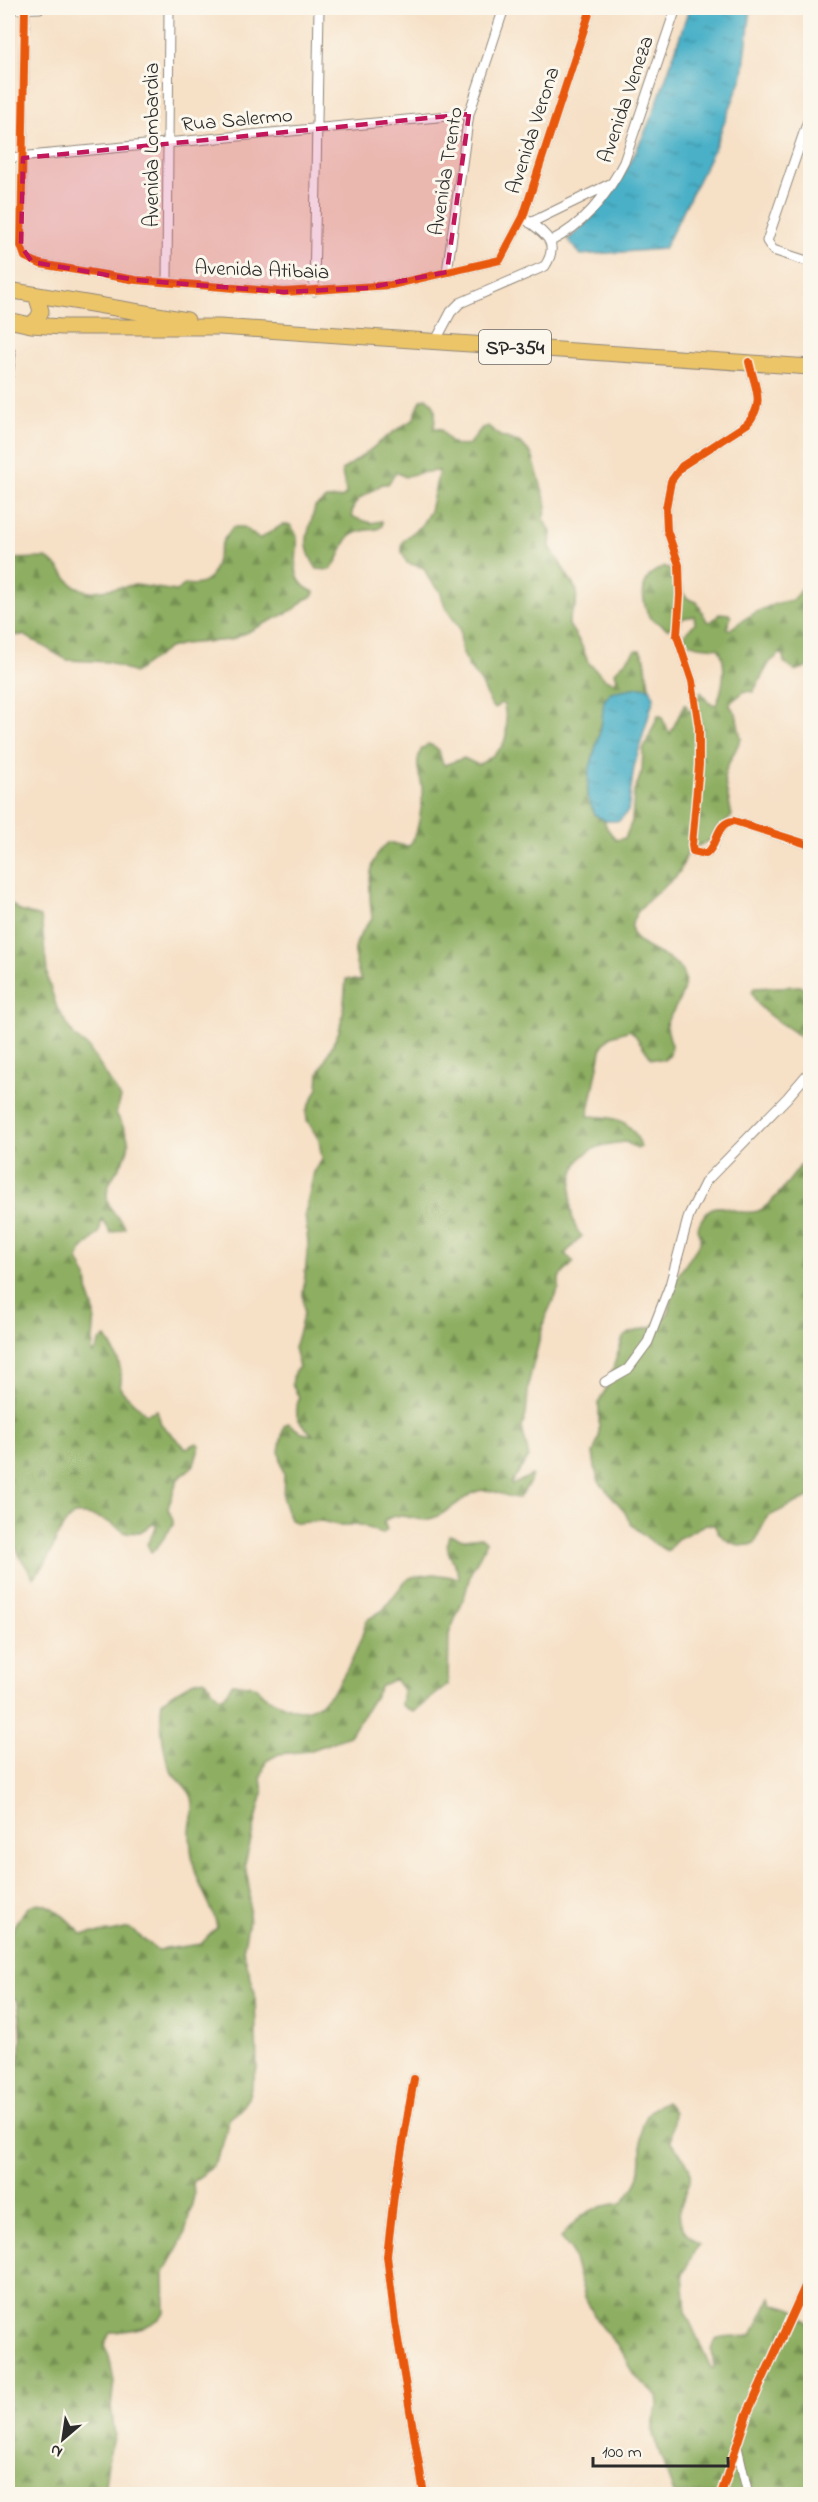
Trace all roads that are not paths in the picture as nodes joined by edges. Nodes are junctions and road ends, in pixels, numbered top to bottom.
1 (25, 8) edge
2 (40, 8) edge
3 (169, 8) edge
4 (319, 8) edge
5 (504, 8) edge
6 (591, 8) edge
7 (676, 8) edge
8 (8, 9) edge
9 (469, 114) junction
10 (810, 115) edge
11 (317, 130) junction
12 (170, 143) junction
13 (8, 158) edge
14 (23, 158) junction
15 (614, 182) junction
16 (526, 220) junction
17 (550, 241) junction
18 (500, 260) joint
19 (810, 262) edge
20 (447, 272) junction
21 (167, 282) junction
22 (8, 290) edge
23 (314, 291) junction
24 (36, 295) junction
25 (8, 320) edge
26 (31, 325) junction
27 (220, 327) junction
28 (435, 342) junction
29 (8, 347) edge
30 (749, 362) junction
31 (810, 367) edge
32 (8, 376) edge
33 (810, 845) edge
34 (810, 1071) edge
35 (605, 1382) dead end
36 (414, 2079) dead end
37 (810, 2275) edge
38 (736, 2445) junction
39 (424, 2494) edge
40 (721, 2494) edge
41 (748, 2494) edge

1 - 2 street
1 - 8 street
1 - 14 street
3 - 12 street, Avenida Lombardia
4 - 11 street
5 - 9 street, Avenida Trento
6 - 16 street, Avenida Verona
7 - 15 street, Avenida Veneza
9 - 11 street, Rua Salermo
9 - 20 street, Avenida Trento
10 - 19 street
11 - 12 street, Rua Salermo
11 - 23 street
12 - 14 street, Rua Salermo
12 - 21 street, Avenida Lombardia
13 - 14 street, Rua Salermo
14 - 21 street, Avenida Atibaia
15 - 16 street, Avenida Veneza
15 - 17 street
16 - 17 street
16 - 18 street, Avenida Verona
17 - 28 street
18 - 20 street, Avenida Atibaia
20 - 23 street, Avenida Atibaia
21 - 23 street, Avenida Atibaia
22 - 24 main road, SP-354
24 - 26 main road
24 - 27 main road, SP-354
25 - 26 main road, SP-354
26 - 27 main road, SP-354
27 - 28 main road, SP-354
28 - 30 main road, SP-354
29 - 32 street
30 - 31 main road, SP-354
30 - 33 street
34 - 35 street
36 - 39 street
37 - 38 street
38 - 40 street
38 - 41 street

